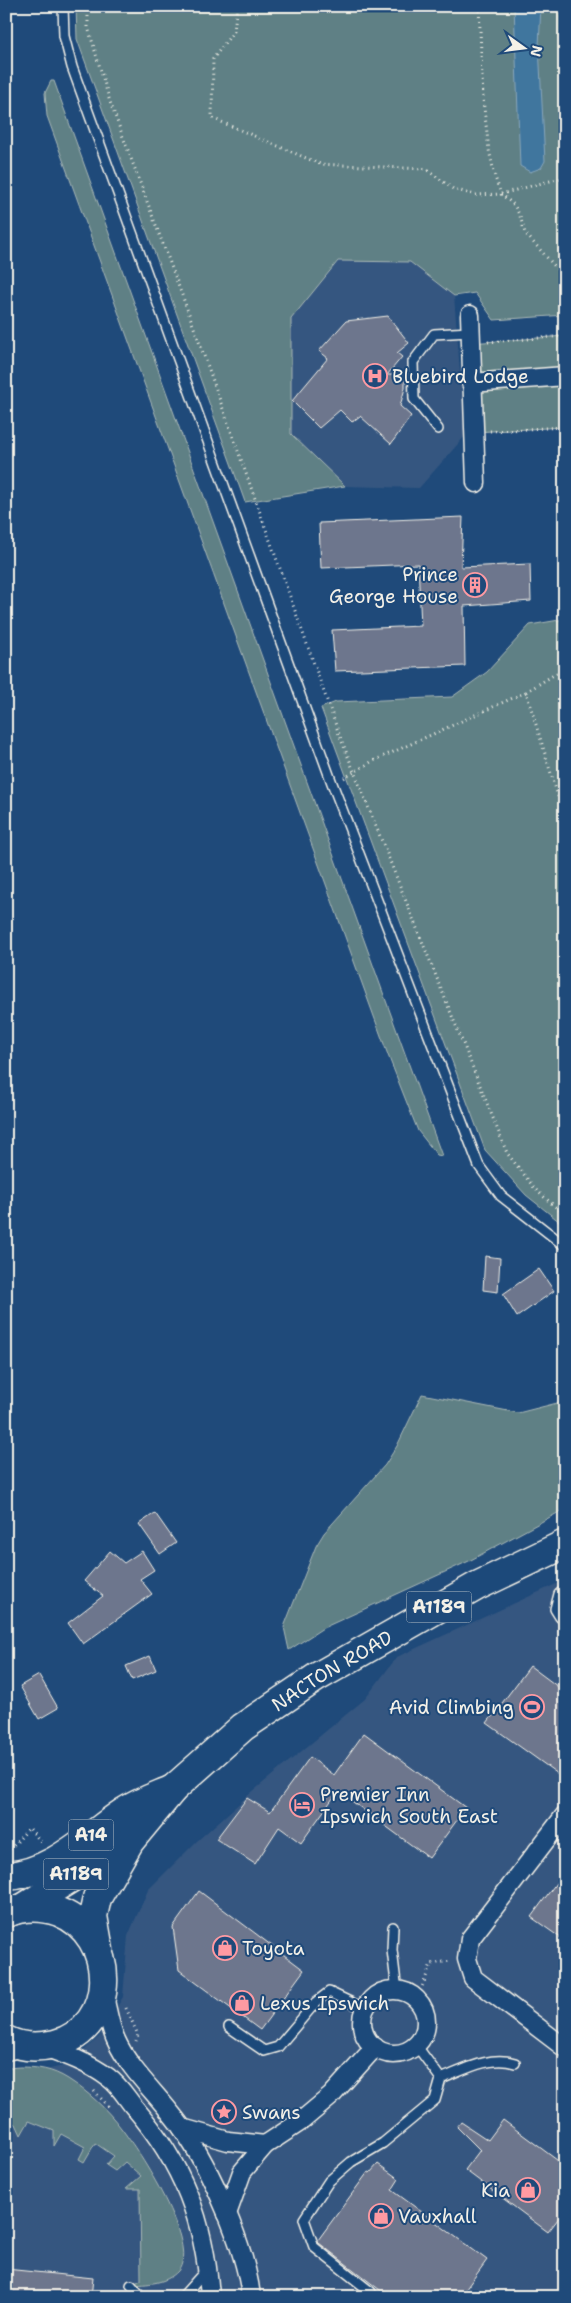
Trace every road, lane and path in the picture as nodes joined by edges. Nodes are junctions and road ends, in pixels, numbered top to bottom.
1 (64, 6) edge
2 (88, 6) edge
3 (237, 6) edge
4 (479, 6) edge
5 (565, 177) edge
6 (501, 194) junction
7 (565, 281) edge
8 (470, 330) junction
9 (565, 336) edge
10 (565, 376) edge
11 (472, 383) junction
12 (565, 427) edge
13 (438, 429) dead end
14 (474, 432) junction
15 (476, 483) dead end
16 (565, 668) edge
17 (526, 692) junction
18 (354, 773) junction
19 (332, 783) junction
20 (565, 819) edge
21 (565, 1215) edge
22 (565, 1246) edge
23 (565, 1544) edge
24 (565, 1589) edge
25 (565, 1621) edge
26 (173, 1789) junction
27 (565, 1815) edge
28 (29, 1828) dead end
29 (130, 1841) junction
30 (6, 1854) edge
31 (6, 1876) edge
32 (12, 1910) edge
33 (393, 1927) dead end
34 (99, 1950) junction
35 (467, 1959) junction
36 (397, 1990) junction
37 (114, 1998) junction
38 (417, 2000) junction
39 (365, 2009) junction
40 (229, 2027) dead end
41 (8, 2043) edge
42 (416, 2045) junction
43 (42, 2047) junction
44 (375, 2047) junction
45 (565, 2048) edge
46 (130, 2061) junction
47 (515, 2063) dead end
48 (441, 2079) junction
49 (89, 2087) dead end
50 (114, 2112) dead end
51 (182, 2128) junction
52 (265, 2145) junction
53 (227, 2214) junction
54 (208, 2267) junction
55 (131, 2285) dead end
56 (371, 2295) edge
57 (142, 2297) edge
58 (182, 2297) edge
59 (210, 2297) edge
60 (251, 2297) edge

1 - 19 lane
2 - 18 path
3 - 6 path
4 - 6 path
5 - 6 path
6 - 7 path
8 - 9 path
8 - 11 street
8 - 13 lane
10 - 11 street
11 - 14 street
12 - 14 path
14 - 15 street
16 - 17 path
17 - 18 path
17 - 20 path
18 - 19 path
18 - 21 path
19 - 22 lane
23 - 26 main road, NACTON ROAD / A1189
24 - 25 lane
26 - 29 main road, NACTON ROAD / A1189
26 - 31 main road, A14
27 - 35 street
28 - 30 path
29 - 32 main road, NACTON ROAD / A1189
29 - 34 main road, NACTON ROAD / A1189
32 - 34 main road
33 - 36 lane
34 - 37 main road, NACTON ROAD
35 - 38 path
35 - 45 street
36 - 38 street
36 - 39 street
37 - 43 main road
37 - 46 street
37 - 46 path
38 - 42 street
39 - 40 lane
39 - 44 street
41 - 43 main road
42 - 44 street
42 - 48 lane
43 - 54 street
44 - 52 street
46 - 51 street
47 - 48 lane
48 - 56 lane
49 - 50 path
51 - 52 street
51 - 53 street
52 - 53 street
53 - 60 street
54 - 58 lane
54 - 59 street
55 - 57 lane

